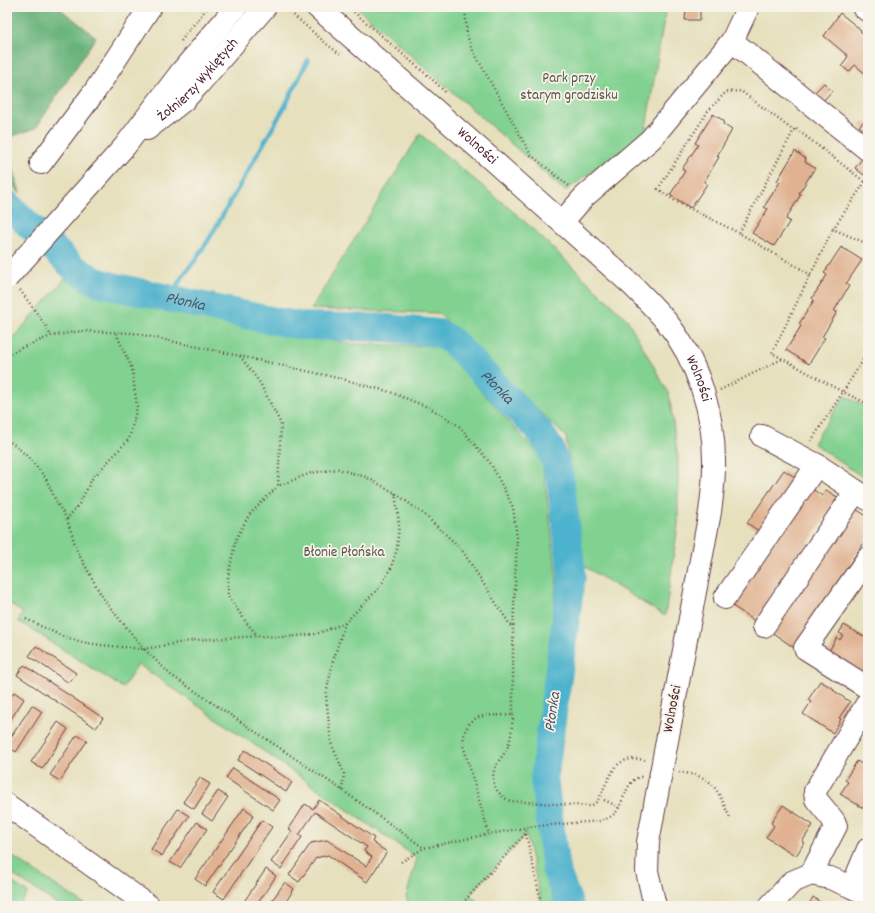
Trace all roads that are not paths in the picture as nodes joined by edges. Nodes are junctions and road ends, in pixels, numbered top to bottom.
1 (150, 7) edge
2 (236, 7) edge
3 (317, 7) edge
4 (748, 7) edge
5 (863, 7) edge
6 (273, 8) edge
7 (868, 11) edge
8 (732, 42) junction
9 (125, 146) junction
10 (868, 150) edge
11 (41, 163) dead end
12 (562, 222) junction
13 (12, 281) edge
14 (762, 436) dead end
15 (817, 465) junction
16 (862, 495) edge
17 (868, 558) edge
18 (725, 598) dead end
19 (764, 626) dead end
20 (868, 688) edge
21 (868, 702) edge
22 (7, 805) edge
23 (868, 849) edge
24 (810, 874) junction
25 (860, 892) edge
26 (149, 906) edge
27 (656, 906) edge
28 (770, 906) edge

1 - 11 street
2 - 9 street, Żołnierzy Wyklętych
3 - 12 street, Wolności
4 - 8 street
5 - 7 street
6 - 9 street, Żołnierzy Wyklętych
8 - 10 street
8 - 12 street
9 - 13 street, Żołnierzy Wyklętych, bridge
12 - 27 street, Wolności
14 - 15 street
15 - 16 street
15 - 18 street
16 - 19 street
17 - 20 street
21 - 24 street
22 - 26 street
23 - 25 street
24 - 25 street
24 - 28 street

